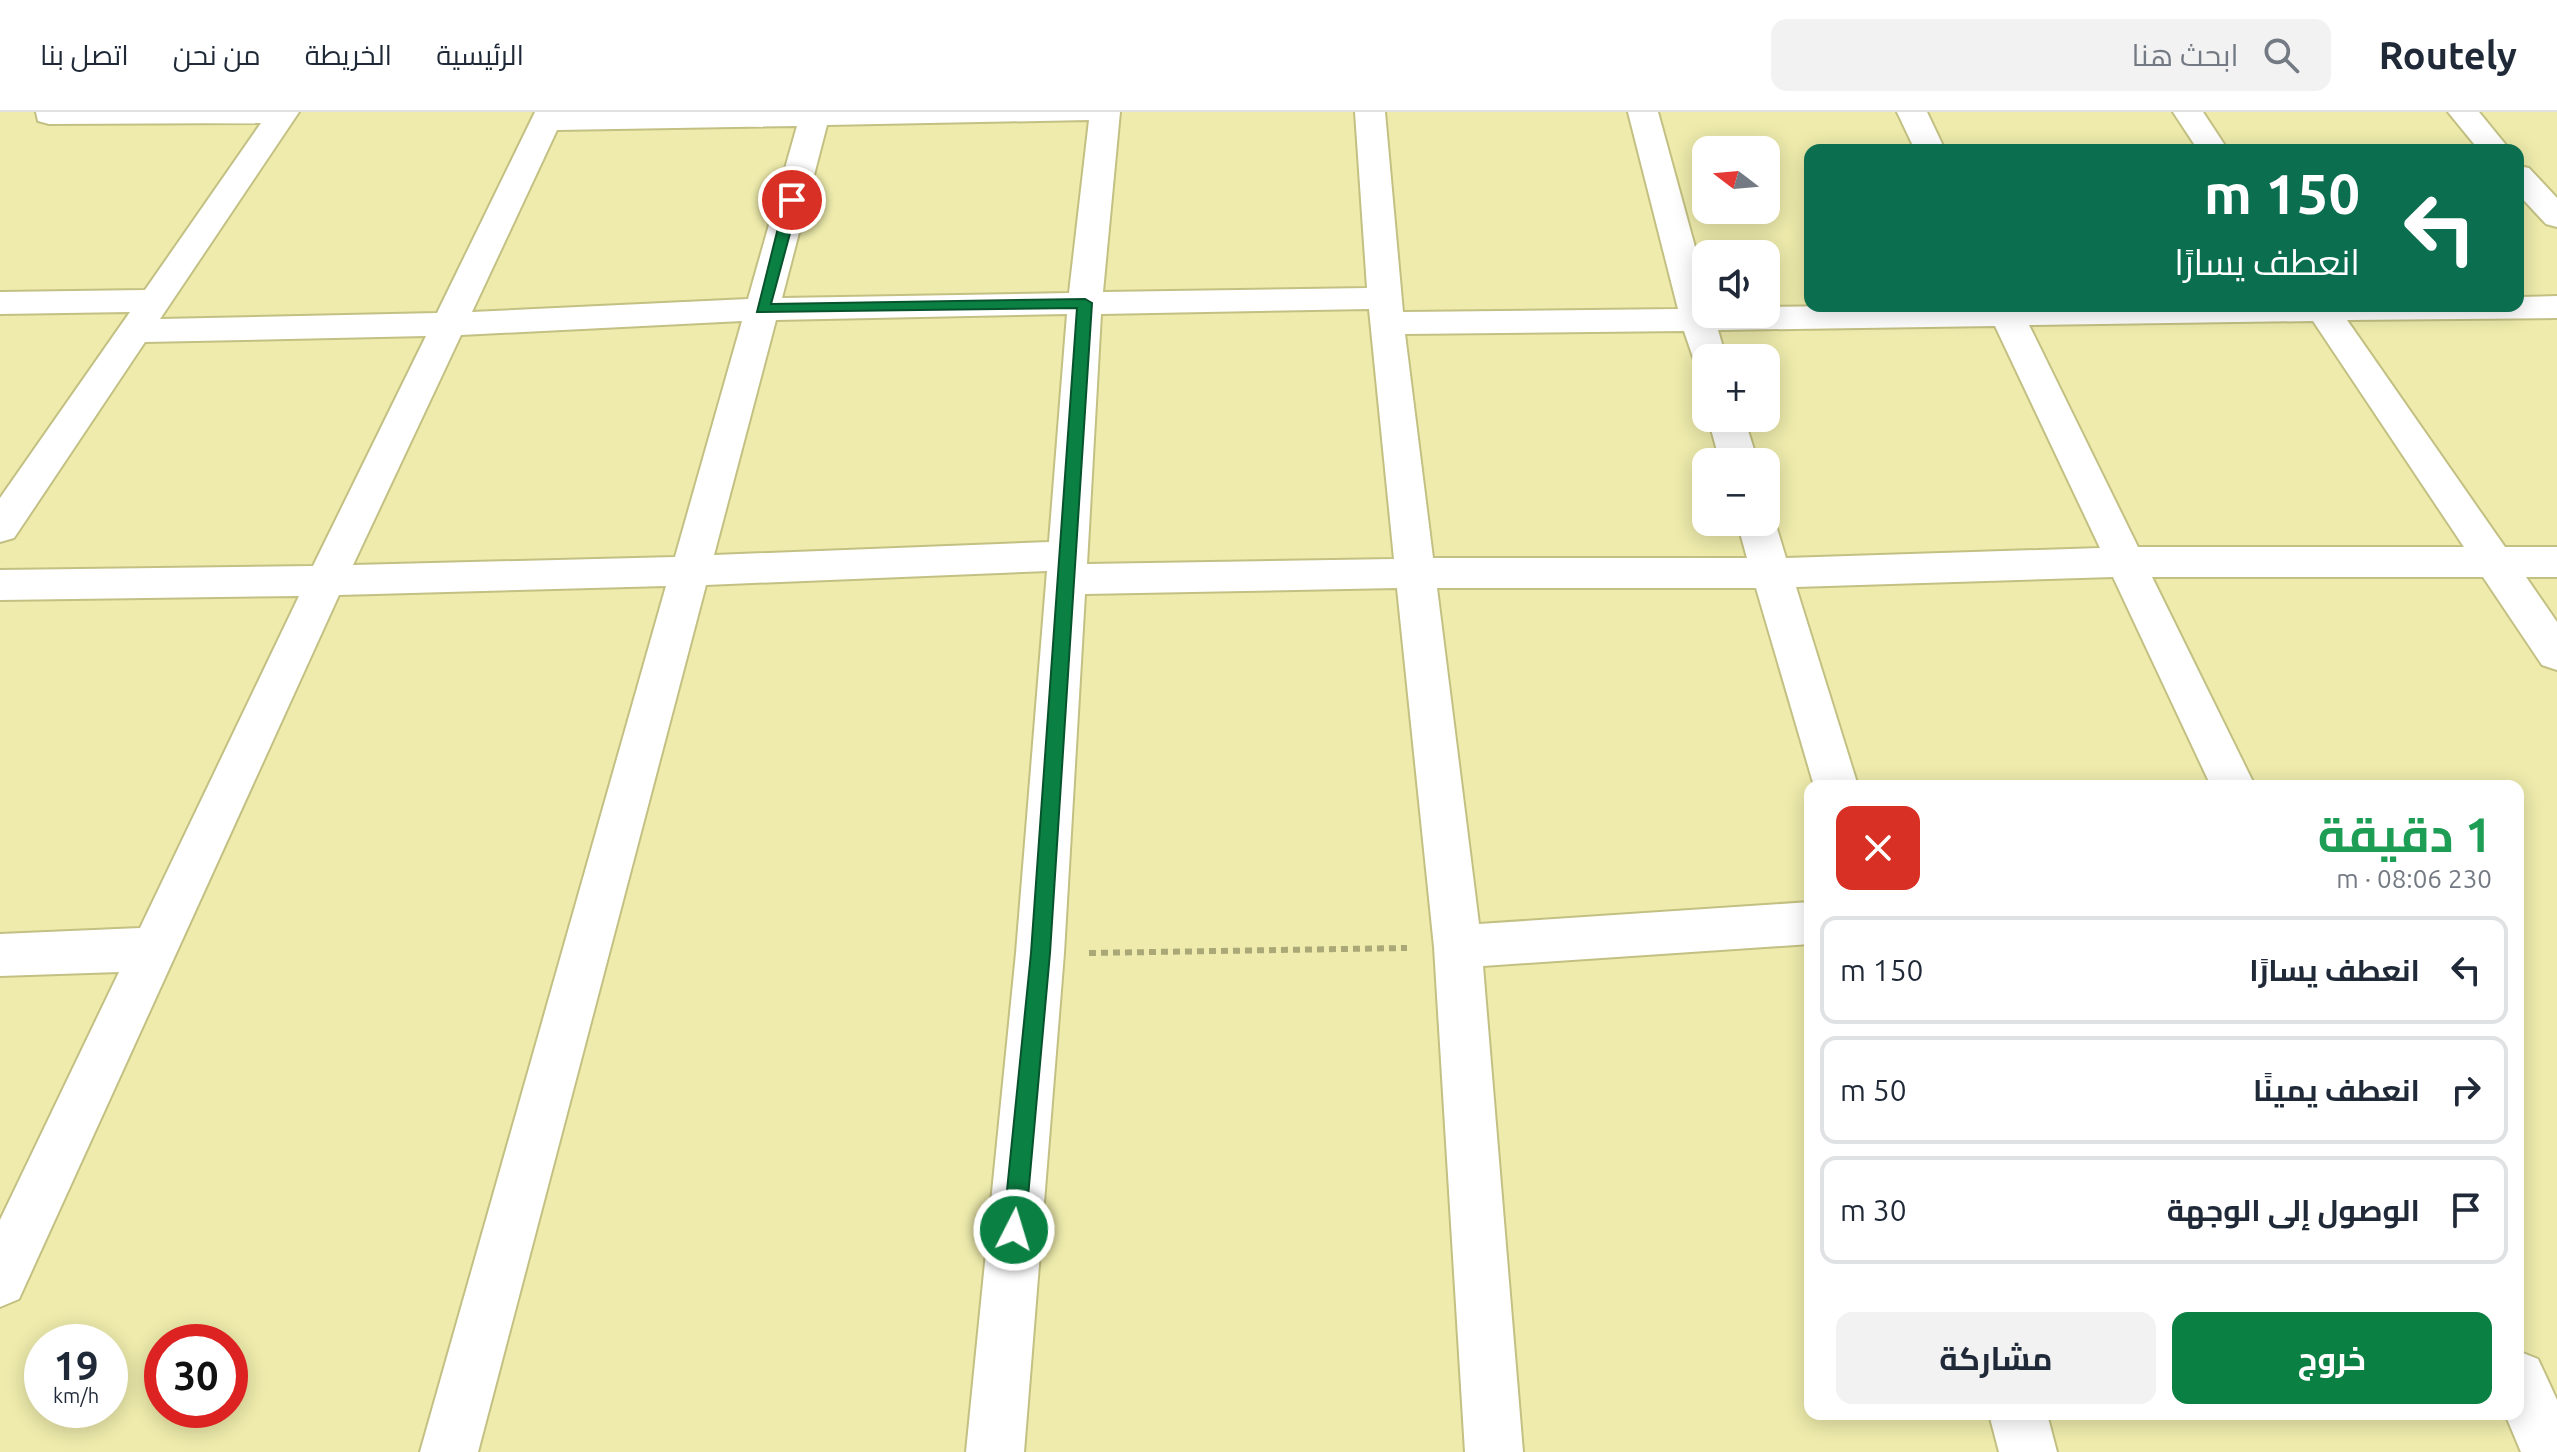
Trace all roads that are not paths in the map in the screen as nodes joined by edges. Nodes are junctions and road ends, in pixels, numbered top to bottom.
1 (1087, 112) edge
2 (1105, 112) edge
3 (1370, 112) edge
4 (1643, 112) edge
5 (1912, 112) edge
6 (2188, 112) edge
7 (2463, 112) edge
8 (283, 113) edge
9 (49, 115) dead end
10 (815, 116) edge
11 (548, 117) edge
12 (1927, 144) edge
13 (2209, 144) edge
14 (2490, 144) edge
15 (2524, 181) edge
16 (2557, 217) edge
17 (156, 301) junction
18 (1692, 302) edge
19 (0, 303) edge
20 (1085, 303) junction
21 (2524, 307) edge
22 (2557, 307) edge
23 (762, 309) junction
24 (1386, 311) junction
25 (1927, 312) edge
26 (2005, 312) edge
27 (2324, 312) edge
28 (1780, 318) edge
29 (1692, 321) edge
30 (451, 324) junction
31 (136, 331) junction
32 (0, 528) edge
33 (1760, 536) edge
34 (2128, 562) junction
35 (2557, 562) edge
36 (2497, 564) junction
37 (1066, 567) junction
38 (689, 573) junction
39 (1418, 573) junction
40 (1770, 573) junction
41 (325, 583) junction
42 (0, 585) edge
43 (2557, 654) edge
44 (1834, 780) edge
45 (2230, 780) edge
46 (1804, 923) edge
47 (1458, 947) junction
48 (155, 949) junction
49 (0, 955) edge
50 (0, 1280) edge
51 (2524, 1392) edge
52 (2020, 1420) edge
53 (449, 1452) edge
54 (995, 1452) edge
55 (1494, 1452) edge
56 (2028, 1452) edge
57 (2551, 1452) edge

1 - 10 street
2 - 20 street
3 - 24 street
4 - 18 street
5 - 12 street
6 - 13 street
7 - 14 street
8 - 9 street
8 - 17 street
10 - 11 street
10 - 23 street
11 - 30 street
15 - 16 street
17 - 19 street
17 - 31 street
20 - 23 street
20 - 24 street
20 - 37 street
21 - 22 street
23 - 30 street
23 - 38 street
24 - 29 street
24 - 39 street
25 - 28 street
26 - 34 street
27 - 36 street
30 - 31 street
30 - 41 street
31 - 32 street
33 - 40 street
34 - 36 street
34 - 40 street
34 - 45 street
35 - 36 street
36 - 43 street
37 - 38 street
37 - 39 street
37 - 54 street
38 - 41 street
38 - 53 street
39 - 40 street
39 - 47 street
40 - 44 street
41 - 42 street
41 - 48 street
46 - 47 street
47 - 55 street
48 - 49 street
48 - 50 street
51 - 57 street
52 - 56 street

